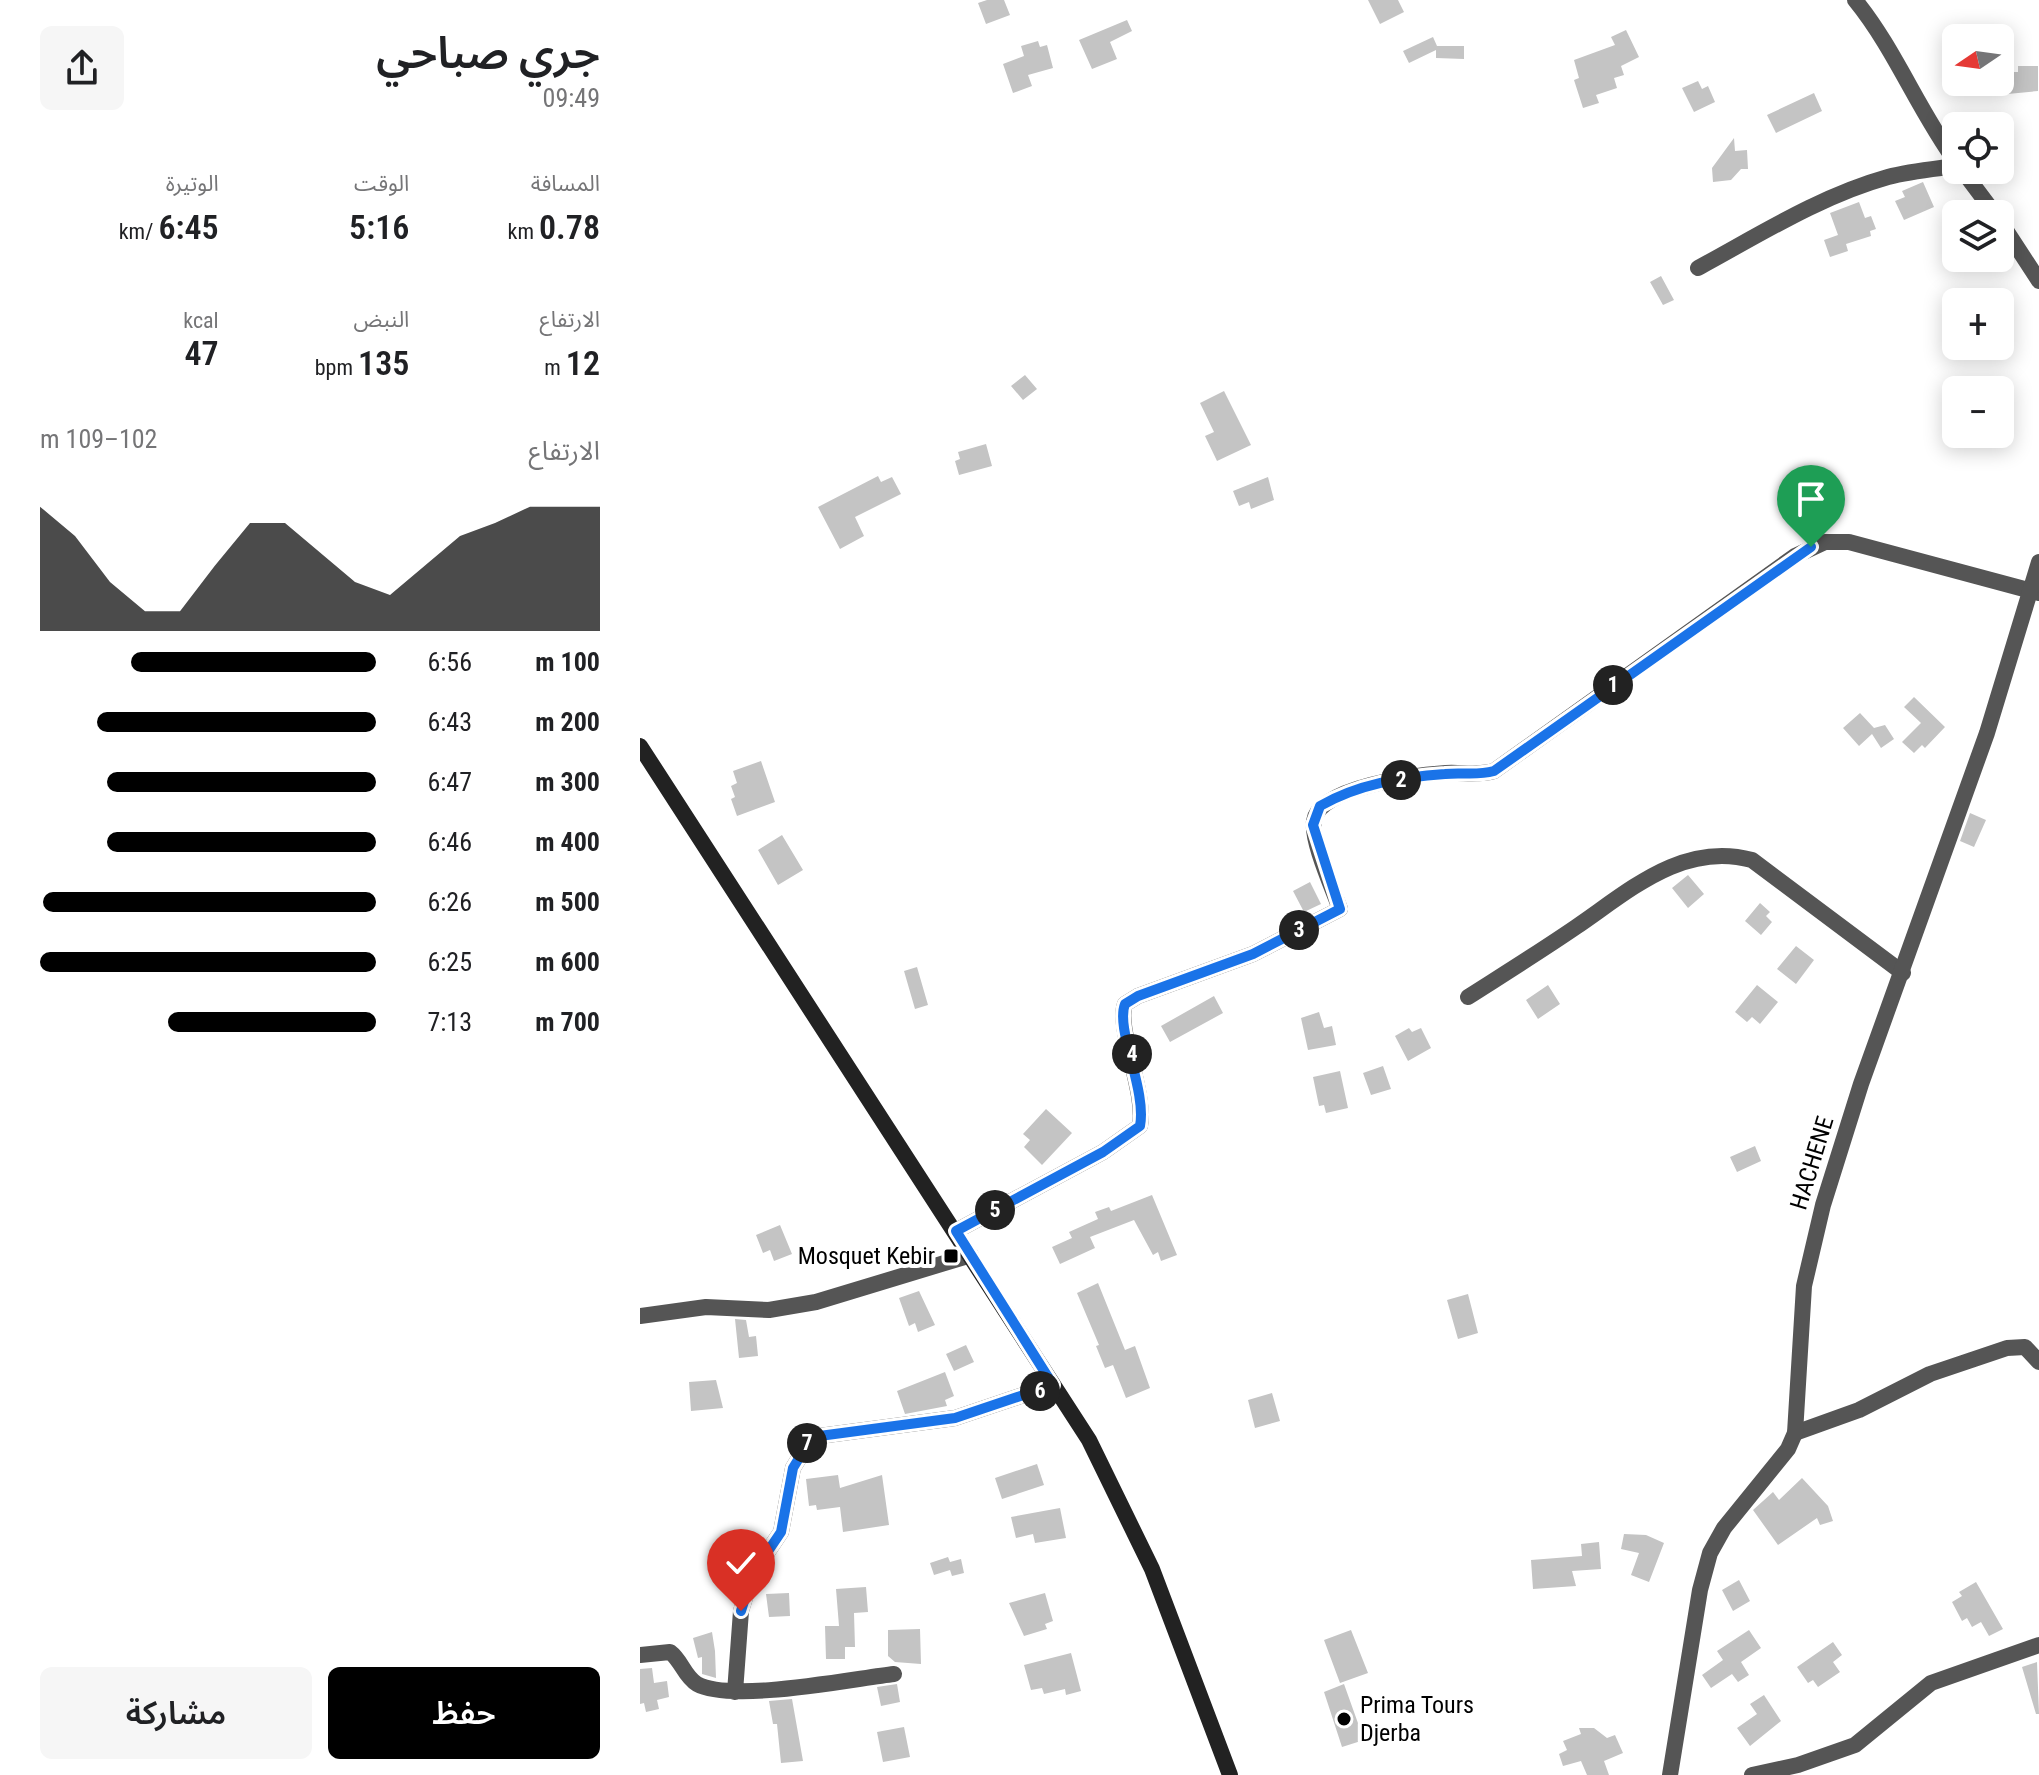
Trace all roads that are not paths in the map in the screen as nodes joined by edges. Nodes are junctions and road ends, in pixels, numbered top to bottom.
1 (1855, 0) edge
2 (1942, 143) edge
3 (1942, 167) edge
4 (2014, 243) edge
5 (1698, 268) dead end
6 (2039, 281) edge
7 (2039, 562) edge
8 (2035, 593) edge
9 (640, 746) edge
10 (1903, 973) junction
11 (1468, 997) dead end
12 (956, 1231) junction
13 (971, 1255) junction
14 (640, 1316) edge
15 (2039, 1362) edge
16 (1053, 1385) junction
17 (1795, 1433) junction
18 (2039, 1645) edge
19 (640, 1655) edge
20 (894, 1674) dead end
21 (735, 1692) junction
22 (1230, 1775) edge
23 (1670, 1775) edge
24 (1752, 1775) edge

1 - 2 street
3 - 5 street
4 - 6 street
7 - 8 street, HACHENE
8 - 10 street, HACHENE
8 - 12 street
9 - 12 main road
10 - 11 street
10 - 17 street, HACHENE
12 - 13 main road
13 - 14 street
13 - 16 main road
15 - 17 street
16 - 21 street
16 - 22 main road
17 - 23 street, HACHENE
18 - 24 street
19 - 21 street
20 - 21 street

